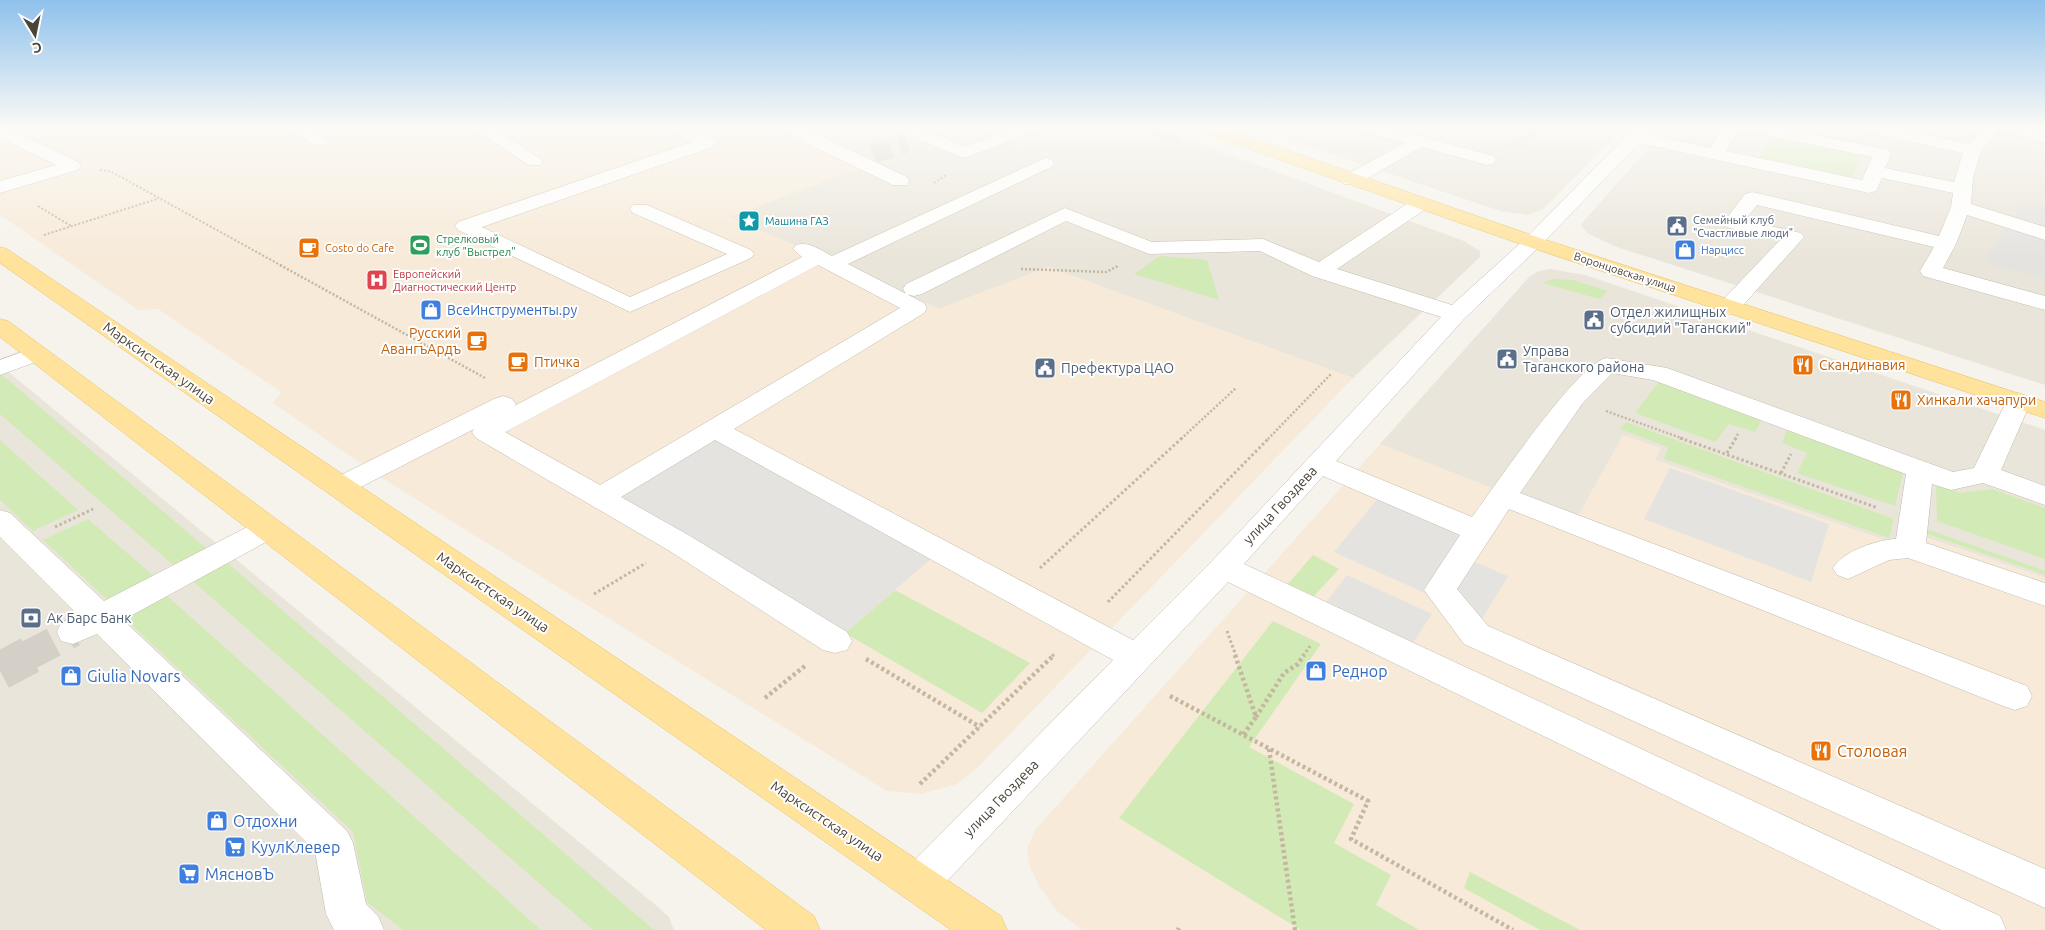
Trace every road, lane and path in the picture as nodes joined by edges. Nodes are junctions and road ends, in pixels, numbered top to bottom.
1 (53, 171) edge
2 (111, 171) edge
3 (624, 171) edge
4 (880, 171) edge
5 (1024, 171) edge
6 (1327, 171) edge
7 (1366, 171) edge
8 (1602, 171) edge
9 (1792, 171) edge
10 (1875, 171) edge
11 (1876, 171) edge
12 (1966, 171) edge
13 (1351, 180) junction
14 (900, 181) dead end
15 (0, 187) edge
16 (157, 198) junction
17 (1963, 199) junction
18 (1420, 204) junction
19 (640, 209) dead end
20 (2045, 234) edge
21 (44, 235) dead end
22 (1533, 242) junction
23 (1946, 244) junction
24 (1149, 248) junction
25 (0, 253) edge
26 (818, 256) junction
27 (958, 267) junction
28 (1320, 271) junction
29 (914, 289) dead end
30 (2045, 303) edge
31 (1729, 306) junction
32 (1456, 314) junction
33 (0, 326) edge
34 (644, 348) junction
35 (36, 354) junction
36 (0, 368) edge
37 (1331, 374) dead end
38 (1236, 388) dead end
39 (518, 397) junction
40 (1573, 399) junction
41 (2018, 401) junction
42 (2045, 410) edge
43 (714, 429) junction
44 (1739, 433) dead end
45 (1727, 453) junction
46 (1318, 464) junction
47 (1920, 470) junction
48 (1985, 474) junction
49 (339, 487) junction
50 (1502, 496) junction
51 (2045, 496) edge
52 (601, 497) junction
53 (0, 520) edge
54 (268, 529) junction
55 (1478, 531) junction
56 (1912, 535) junction
57 (1066, 542) dead end
58 (679, 543) junction
59 (1224, 566) junction
60 (1848, 568) dead end
61 (594, 594) dead end
62 (2045, 595) edge
63 (87, 625) junction
64 (1082, 628) junction
65 (1227, 631) dead end
66 (835, 641) junction
67 (1137, 658) junction
68 (1284, 673) dead end
69 (1170, 696) dead end
70 (2015, 696) dead end
71 (766, 698) dead end
72 (1256, 717) junction
73 (980, 727) junction
74 (1243, 735) junction
75 (1269, 748) junction
76 (920, 784) dead end
77 (919, 883) junction
78 (2045, 889) edge
79 (363, 930) edge
80 (799, 930) edge
81 (986, 930) edge
82 (1295, 930) edge
83 (1513, 930) edge
84 (1985, 930) edge

1 - 15 street
2 - 16 path
3 - 19 street
4 - 14 street
5 - 26 street
6 - 13 main road, Воронцовская улица
7 - 13 street
8 - 22 street, улица Гвоздева
9 - 10 street
11 - 17 street
12 - 17 street
13 - 18 main road, Воронцовская улица
16 - 21 path
16 - 39 path
17 - 20 street
17 - 23 street
18 - 22 main road, Воронцовская улица
18 - 28 street
22 - 31 main road, Воронцовская улица
22 - 32 street, улица Гвоздева
23 - 30 street
23 - 31 street
24 - 27 path
24 - 27 street
24 - 28 street
25 - 49 main road, Марксистская улица
26 - 34 street
26 - 43 street
27 - 29 street
28 - 32 street
31 - 41 main road, Воронцовская улица
32 - 46 street, улица Гвоздева
33 - 35 main road
34 - 39 street
34 - 52 street
35 - 36 street
35 - 54 main road
37 - 64 path
38 - 57 path
39 - 49 street
40 - 45 path
40 - 47 street
40 - 50 street
41 - 42 main road, Воронцовская улица
41 - 48 street
43 - 52 street
43 - 64 street
44 - 45 path
45 - 56 path
46 - 55 street
46 - 59 street, улица Гвоздева
47 - 48 street
47 - 56 street
48 - 51 street
49 - 77 main road, Марксистская улица
50 - 55 street
50 - 70 street
52 - 58 street
53 - 63 street
54 - 63 street
54 - 80 main road
55 - 78 street
56 - 60 street
56 - 62 street
58 - 61 path
58 - 66 street
59 - 67 street, улица Гвоздева
59 - 84 street
63 - 79 street
64 - 67 street
64 - 73 path
65 - 72 path
66 - 71 path
66 - 73 path
67 - 77 street, улица Гвоздева
68 - 72 path
69 - 74 path
72 - 74 path
73 - 76 path
74 - 75 path
75 - 82 path
75 - 83 path
77 - 81 main road, Марксистская улица

